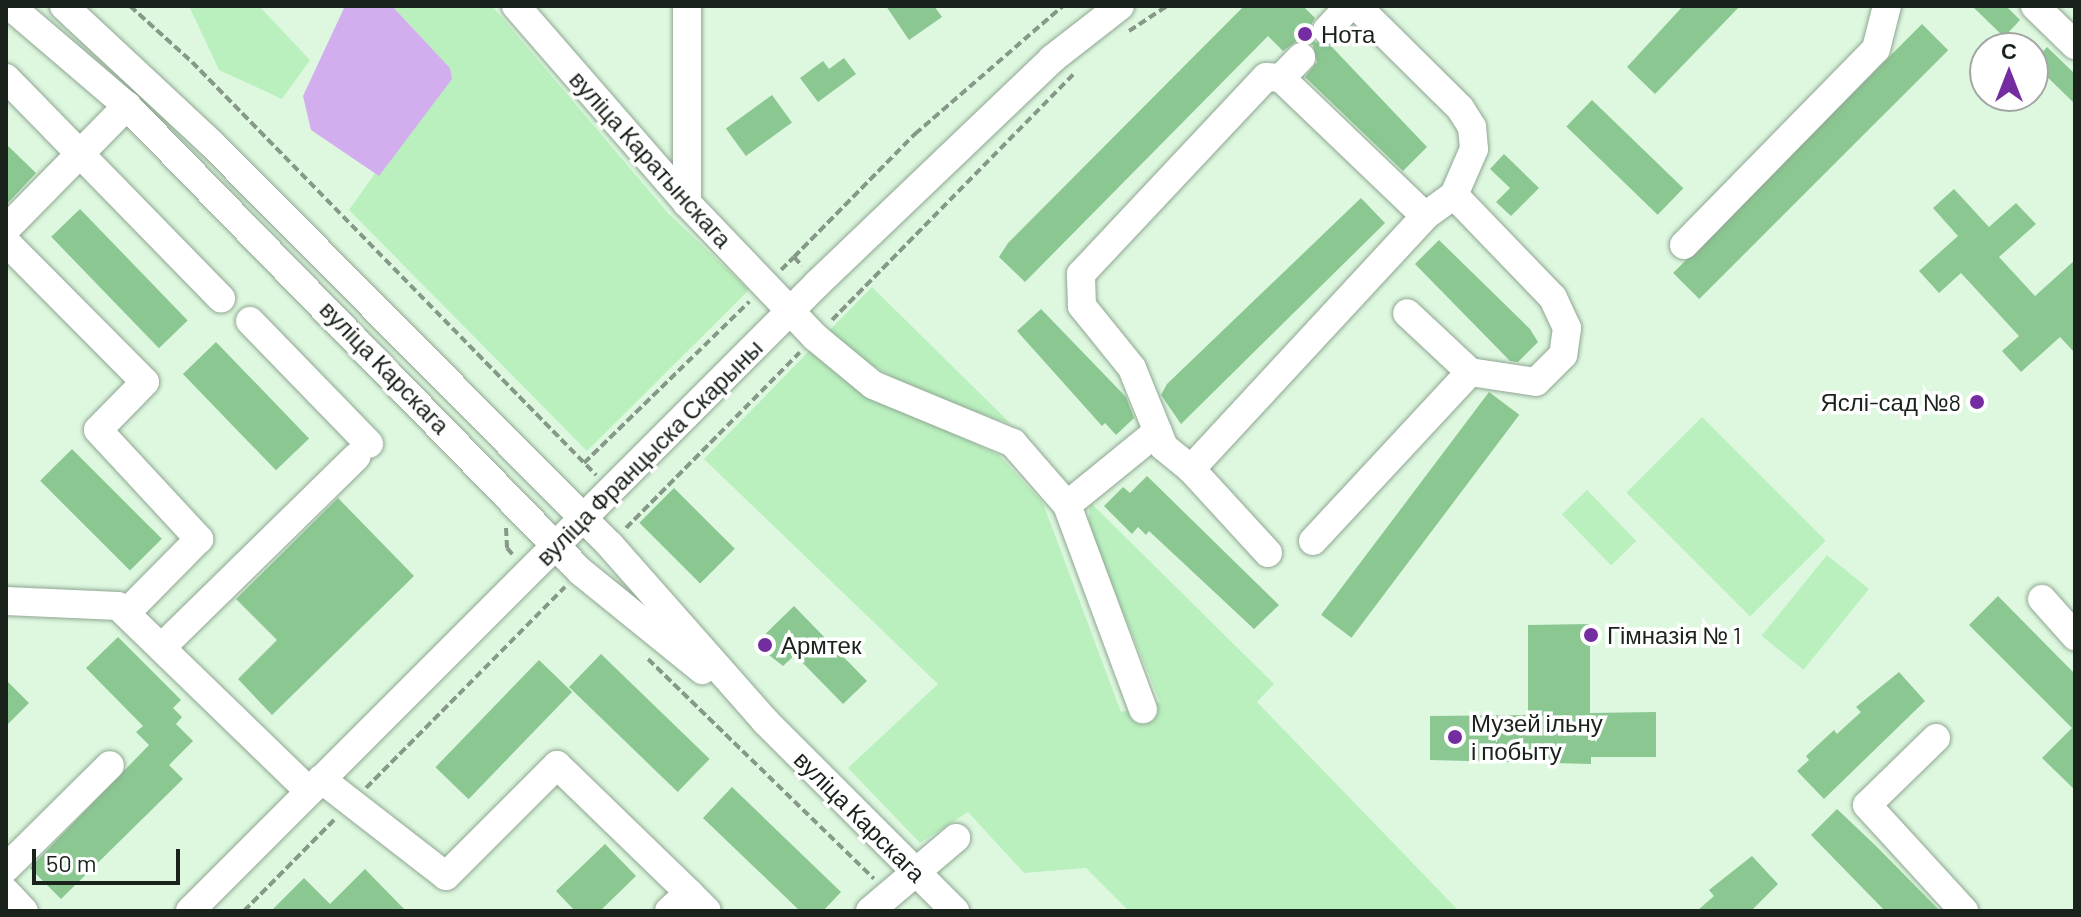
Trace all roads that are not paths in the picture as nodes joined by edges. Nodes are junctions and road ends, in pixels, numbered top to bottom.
1 (10, 6) edge
2 (64, 6) edge
3 (516, 6) edge
4 (687, 6) edge
5 (1120, 6) edge
6 (1349, 6) edge
7 (1357, 6) edge
8 (1887, 6) edge
9 (2047, 10) edge
10 (1327, 30) dead end
11 (2075, 45) edge
12 (1301, 57) dead end
13 (6, 78) edge
14 (1281, 78) junction
15 (127, 106) junction
16 (82, 152) junction
17 (1454, 195) junction
18 (687, 203) junction
19 (1425, 216) junction
20 (6, 229) edge
21 (6, 242) edge
22 (1684, 245) dead end
23 (221, 298) dead end
24 (791, 309) junction
25 (1407, 313) dead end
26 (250, 321) dead end
27 (1470, 372) junction
28 (1158, 431) junction
29 (1191, 469) junction
30 (1067, 505) junction
31 (583, 518) junction
32 (1313, 541) dead end
33 (556, 545) junction
34 (1268, 553) dead end
35 (2042, 599) dead end
36 (6, 601) edge
37 (126, 613) junction
38 (2075, 636) edge
39 (162, 647) junction
40 (1143, 709) dead end
41 (765, 721) junction
42 (1936, 738) dead end
43 (110, 765) dead end
44 (315, 785) junction
45 (956, 838) dead end
46 (6, 868) edge
47 (914, 871) junction
48 (6, 892) edge
49 (880, 902) edge
50 (688, 905) edge
51 (24, 911) edge
52 (190, 911) edge
53 (955, 911) edge
54 (1964, 911) edge

1 - 15 street, вуліца Карскага
2 - 31 street, вуліца Карскага
3 - 18 street, вуліца Каратынскага
4 - 18 street
5 - 24 street, вуліца Францыска Скарыны
6 - 10 street
7 - 17 street
8 - 22 street
9 - 11 street
12 - 14 street
13 - 16 street
14 - 19 street
14 - 28 street
15 - 16 street
15 - 33 street, вуліца Карскага
16 - 20 street
16 - 23 street
17 - 19 street
17 - 27 street
18 - 24 street, вуліца Каратынскага
19 - 29 street
21 - 37 street
24 - 30 street, вуліца Каратынскага
24 - 31 street, вуліца Францыска Скарыны
25 - 27 street
26 - 39 street
27 - 32 street
28 - 29 street
28 - 30 street
29 - 34 street
30 - 40 street
31 - 33 street, вуліца Францыска Скарыны
31 - 41 street, вуліца Карскага
33 - 41 street, вуліца Карскага
33 - 44 street, вуліца Францыска Скарыны
35 - 38 street
36 - 37 street
37 - 39 street
39 - 44 street
41 - 47 street, вуліца Карскага
42 - 54 street
43 - 46 street
44 - 50 street
44 - 52 street, вуліца Францыска Скарыны
45 - 47 street
47 - 49 street
47 - 53 street, вуліца Карскага
48 - 51 street

